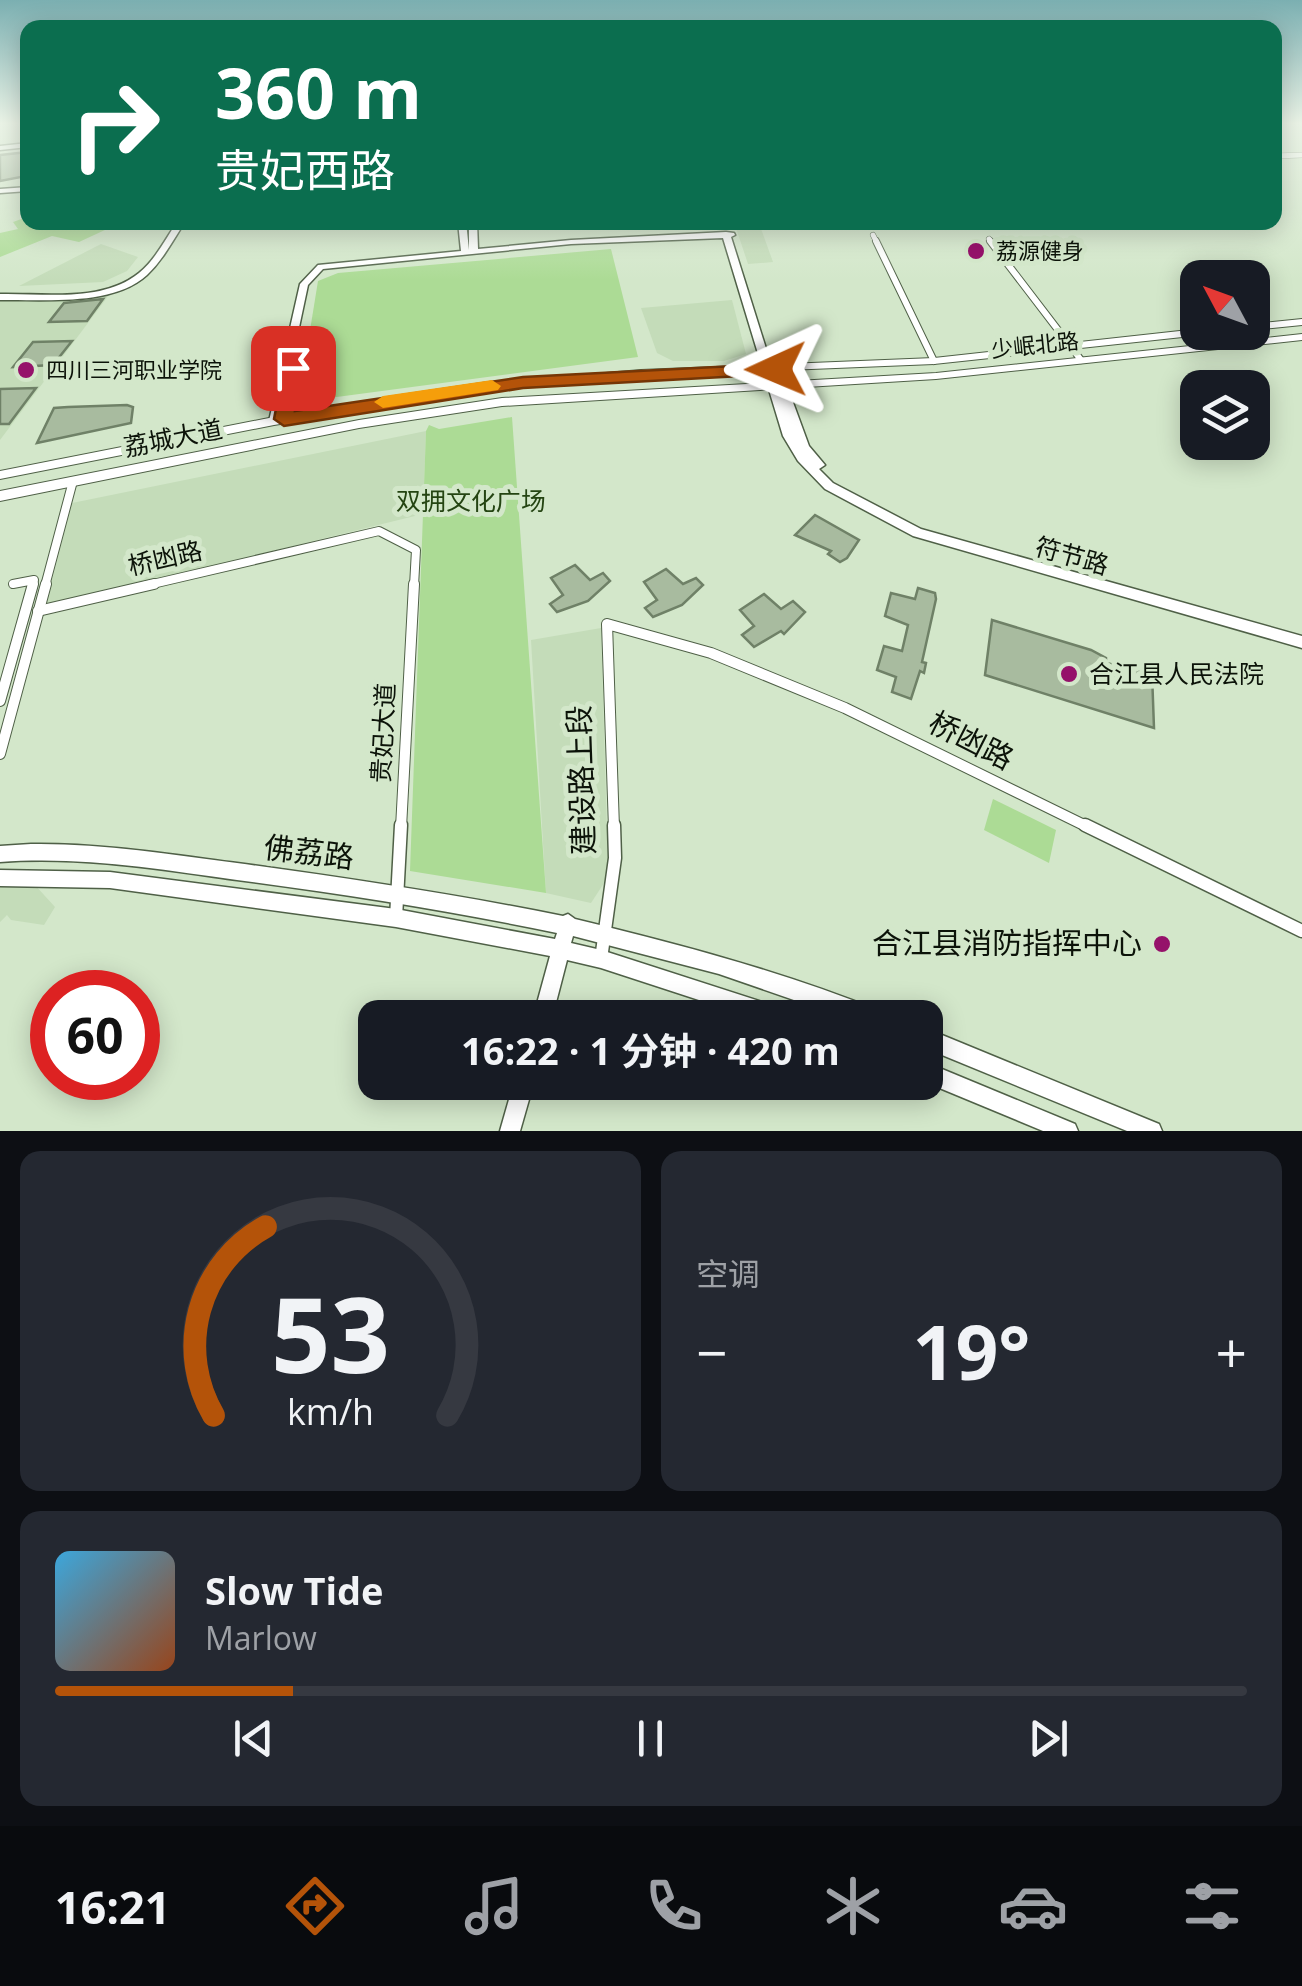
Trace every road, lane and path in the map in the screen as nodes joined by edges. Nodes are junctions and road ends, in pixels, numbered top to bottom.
1 (172, 230) edge
2 (464, 230) edge
3 (472, 230) edge
4 (873, 236) dead end
5 (988, 238) dead end
6 (468, 252) junction
7 (0, 294) edge
8 (1302, 322) edge
9 (1270, 325) edge
10 (1180, 335) edge
11 (1302, 337) edge
12 (1072, 348) junction
13 (1082, 360) junction
14 (934, 361) junction
15 (772, 369) junction
16 (727, 370) junction
17 (523, 382) junction
18 (500, 385) junction
19 (777, 386) junction
20 (730, 388) junction
21 (525, 400) junction
22 (502, 402) junction
23 (279, 420) junction
24 (0, 474) edge
25 (73, 481) junction
26 (0, 496) edge
27 (416, 550) joint
28 (13, 584) dead end
29 (38, 610) junction
30 (606, 624) joint
31 (1302, 642) edge
32 (0, 701) edge
33 (0, 754) edge
34 (0, 854) edge
35 (0, 878) edge
36 (397, 892) junction
37 (396, 918) junction
38 (568, 922) junction
39 (1302, 931) edge
40 (608, 933) junction
41 (560, 948) junction
42 (601, 960) junction
43 (547, 1000) edge
44 (727, 1000) edge
45 (823, 1000) edge
46 (943, 1045) edge
47 (943, 1079) edge
48 (519, 1100) edge
49 (510, 1131) edge
50 (1068, 1131) edge
51 (1152, 1131) edge

1 - 7 main road
2 - 6 main road
3 - 6 main road
4 - 14 street
5 - 12 street
6 - 15 main road, 符节路
6 - 23 main road
8 - 9 main road
10 - 12 main road, 少岷北路
11 - 13 main road, 少岷北路
12 - 13 street
12 - 14 main road, 少岷北路
13 - 19 main road, 少岷北路
14 - 15 main road, 少岷北路
15 - 16 main road, 荔城大道
15 - 19 main road, 符节路
16 - 17 main road, 荔城大道
16 - 20 main road
17 - 18 main road, 荔城大道
17 - 21 main road
18 - 22 main road
18 - 23 main road, 荔城大道
19 - 20 main road, 荔城大道
19 - 31 main road, 符节路
20 - 21 main road, 荔城大道
21 - 22 main road, 荔城大道
22 - 25 main road, 荔城大道
23 - 24 main road, 荔城大道
25 - 26 main road, 荔城大道
25 - 29 street
27 - 29 street, 桥凼路
27 - 36 street, 贵妃大道
28 - 32 street
29 - 33 street
30 - 39 street, 桥凼路
30 - 40 street, 建设路上段
34 - 36 main road, 佛荔路
35 - 37 main road, 佛荔路
36 - 37 street, 贵妃大道
36 - 38 main road, 佛荔路
37 - 41 main road, 佛荔路
38 - 40 main road, 佛荔路
38 - 41 main road
40 - 42 street, 建设路上段
40 - 45 main road
41 - 42 main road, 佛荔路
41 - 43 main road
42 - 44 main road
46 - 51 main road
47 - 50 main road
48 - 49 main road

